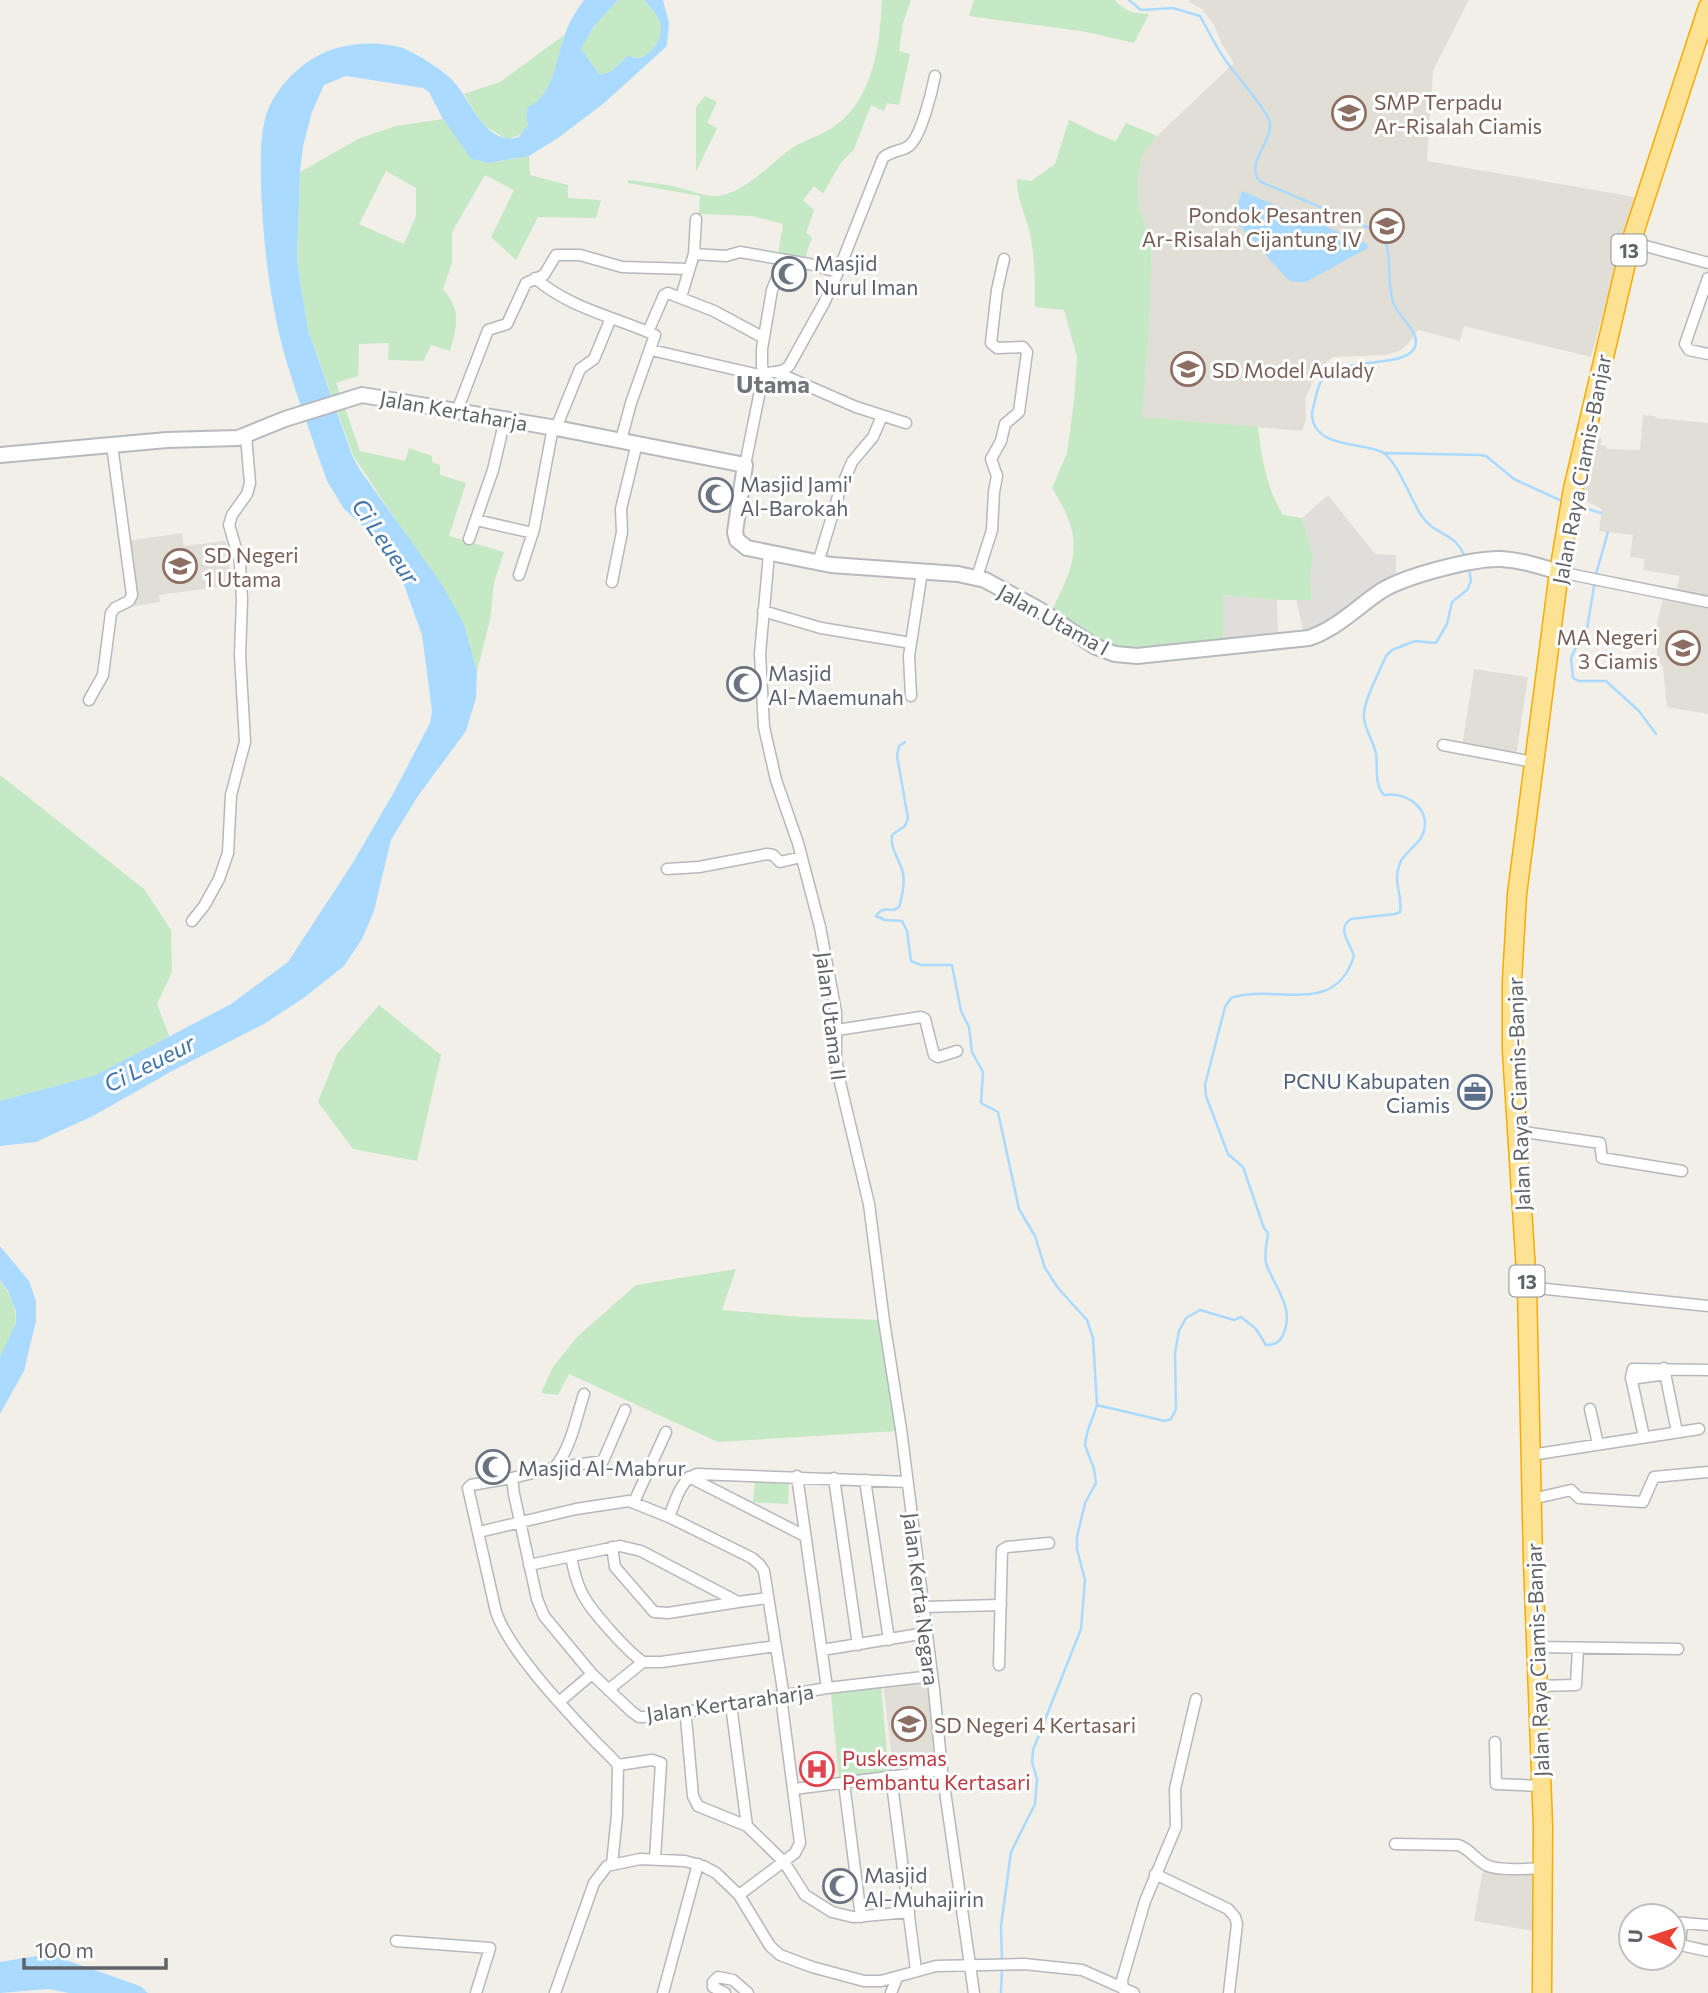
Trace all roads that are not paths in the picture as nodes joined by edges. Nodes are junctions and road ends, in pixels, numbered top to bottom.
1 (1708, 7) edge
2 (935, 76) dead end
3 (696, 219) dead end
4 (1631, 242) junction
5 (694, 254) junction
6 (1004, 259) dead end
7 (784, 261) junction
8 (1708, 263) edge
9 (689, 269) junction
10 (838, 272) junction
11 (535, 278) junction
12 (1708, 278) edge
13 (681, 297) junction
14 (611, 318) junction
15 (648, 332) junction
16 (764, 338) junction
17 (651, 350) junction
18 (1708, 354) edge
19 (767, 374) junction
20 (457, 411) junction
21 (882, 416) junction
22 (505, 419) junction
23 (906, 424) dead end
24 (555, 427) junction
25 (246, 436) junction
26 (621, 440) junction
27 (637, 443) junction
28 (112, 445) junction
29 (0, 455) edge
30 (745, 465) junction
31 (476, 520) junction
32 (533, 533) junction
33 (469, 539) dead end
34 (769, 554) junction
35 (818, 563) junction
36 (922, 572) junction
37 (1559, 572) junction
38 (519, 575) dead end
39 (977, 577) junction
40 (612, 582) dead end
41 (1708, 602) edge
42 (763, 611) junction
43 (911, 643) junction
44 (911, 696) dead end
45 (89, 700) dead end
46 (1443, 745) dead end
47 (1534, 762) junction
48 (800, 858) junction
49 (667, 869) dead end
50 (192, 921) dead end
51 (837, 1030) junction
52 (957, 1051) dead end
53 (1517, 1131) junction
54 (1682, 1171) dead end
55 (1527, 1287) junction
56 (1708, 1306) edge
57 (1708, 1370) edge
58 (1665, 1371) junction
59 (584, 1394) dead end
60 (1590, 1409) dead end
61 (625, 1410) dead end
62 (1699, 1429) dead end
63 (666, 1432) dead end
64 (1677, 1432) junction
65 (1644, 1437) junction
66 (1598, 1444) junction
67 (1531, 1455) junction
68 (554, 1468) junction
69 (1708, 1472) edge
70 (797, 1476) junction
71 (689, 1477) junction
72 (512, 1478) junction
73 (834, 1478) junction
74 (865, 1480) junction
75 (907, 1482) junction
76 (1532, 1499) junction
77 (634, 1502) junction
78 (669, 1517) junction
79 (520, 1521) junction
80 (479, 1532) junction
81 (804, 1536) junction
82 (1049, 1543) dead end
83 (612, 1547) junction
84 (571, 1556) junction
85 (529, 1565) junction
86 (768, 1598) junction
87 (738, 1602) junction
88 (1001, 1605) junction
89 (923, 1607) junction
90 (926, 1633) junction
91 (889, 1640) junction
92 (858, 1645) junction
93 (776, 1646) junction
94 (1536, 1647) junction
95 (1578, 1648) junction
96 (1678, 1649) dead end
97 (822, 1650) junction
98 (643, 1662) junction
99 (999, 1665) dead end
100 (592, 1674) junction
101 (932, 1676) junction
102 (1537, 1686) junction
103 (827, 1688) junction
104 (608, 1690) junction
105 (783, 1697) junction
106 (1196, 1699) dead end
107 (559, 1702) junction
108 (731, 1704) junction
109 (683, 1712) junction
110 (1495, 1742) dead end
111 (618, 1765) junction
112 (942, 1770) junction
113 (891, 1776) junction
114 (844, 1783) junction
115 (1541, 1786) junction
116 (794, 1789) junction
117 (747, 1826) junction
118 (1395, 1844) dead end
119 (655, 1859) junction
120 (784, 1862) junction
121 (612, 1864) junction
122 (698, 1864) junction
123 (1543, 1868) junction
124 (1155, 1874) junction
125 (739, 1895) junction
126 (909, 1912) junction
127 (861, 1917) junction
128 (1687, 1924) edge
129 (1708, 1925) edge
130 (396, 1941) dead end
131 (1687, 1946) edge
132 (1708, 1951) edge
133 (971, 1965) junction
134 (916, 1970) junction
135 (897, 1978) junction
136 (1127, 1991) edge
137 (558, 1992) edge
138 (475, 1993) edge
139 (663, 1993) edge
140 (724, 1993) edge
141 (748, 1993) edge
142 (891, 1993) edge
143 (974, 1993) edge
144 (1229, 1993) edge
145 (1542, 1993) edge

1 - 4 highway, Jalan Raya Ciamis-Banjar / 13
2 - 10 street
3 - 5 street
4 - 8 street
4 - 37 highway, Jalan Raya Ciamis-Banjar / 13
5 - 7 street
5 - 9 street
6 - 39 street
7 - 10 street
7 - 16 street
9 - 11 street
9 - 13 street
10 - 19 street
11 - 14 street
11 - 20 street
12 - 18 street
13 - 15 street
13 - 16 street
14 - 15 street
14 - 24 street
15 - 17 street
16 - 19 street
17 - 19 street
17 - 26 street
19 - 21 street
19 - 30 street
20 - 22 street, Jalan Kertaharja
20 - 25 street, Jalan Kertaharja
21 - 23 street
21 - 35 street
22 - 24 street, Jalan Kertaharja
22 - 31 street
24 - 26 street, Jalan Kertaharja
24 - 32 street
25 - 28 street, Jalan Kertaharja
25 - 50 street
26 - 27 street, Jalan Kertaharja
27 - 30 street, Jalan Kertaharja
27 - 40 street
28 - 29 street, Jalan Kertaharja
28 - 45 street
30 - 34 street, Jalan Utama I
31 - 32 street
31 - 33 street
32 - 38 street
34 - 35 street, Jalan Utama I
34 - 42 street, Jalan Utama II
35 - 36 street, Jalan Utama I
36 - 39 street, Jalan Utama I
36 - 43 street
37 - 39 street, Jalan Utama I
37 - 41 street
37 - 47 highway, Jalan Raya Ciamis-Banjar / 13
42 - 43 street
42 - 48 street, Jalan Utama II
43 - 44 street
46 - 47 street
47 - 53 highway, Jalan Raya Ciamis-Banjar / 13
48 - 49 street
48 - 51 street, Jalan Utama II
51 - 52 street
51 - 75 street, Jalan Utama II
53 - 54 street
53 - 55 highway, Jalan Raya Ciamis-Banjar / 13
55 - 56 street
55 - 67 highway, Jalan Raya Ciamis-Banjar / 13
57 - 58 street
58 - 64 street
58 - 65 street
59 - 68 street
60 - 66 street
61 - 68 street
62 - 64 street
63 - 77 street
64 - 65 street
65 - 66 street
66 - 67 street
67 - 76 highway, Jalan Raya Ciamis-Banjar / 13
68 - 72 street
69 - 76 street
70 - 71 street
70 - 73 street
70 - 81 street
71 - 78 street
71 - 81 street
72 - 79 street, Jalan Kertaraharja
72 - 80 street
73 - 74 street
73 - 92 street
74 - 75 street
74 - 91 street
75 - 89 street, Jalan Kerta Negara
76 - 94 highway, Jalan Raya Ciamis-Banjar / 13
77 - 78 street
77 - 79 street
78 - 86 street
79 - 80 street
79 - 85 street, Jalan Kertaraharja
80 - 107 street
81 - 97 street
82 - 88 street
83 - 84 street
83 - 87 street
83 - 87 street
84 - 85 street
84 - 98 street
85 - 100 street, Jalan Kertaraharja
86 - 87 street
86 - 93 street
88 - 89 street
88 - 99 street
89 - 90 street, Jalan Kerta Negara
90 - 91 street
90 - 101 street, Jalan Kerta Negara
91 - 92 street
92 - 97 street
93 - 98 street
93 - 105 street
94 - 95 street
94 - 102 highway, Jalan Raya Ciamis-Banjar / 13
95 - 96 street
95 - 102 street
97 - 103 street
98 - 104 street
100 - 104 street, Jalan Kertaraharja
100 - 107 street
101 - 103 street, Jalan Kertaraharja
101 - 112 street, Jalan Kerta Negara
102 - 115 highway, Jalan Raya Ciamis-Banjar / 13
103 - 105 street, Jalan Kertaraharja
104 - 109 street, Jalan Kertaraharja
105 - 108 street, Jalan Kertaraharja
105 - 116 street
106 - 124 street
107 - 111 street
108 - 109 street, Jalan Kertaraharja
108 - 117 street
109 - 117 street
110 - 115 street
111 - 119 street
111 - 121 street
112 - 113 street
112 - 133 street, Jalan Kerta Negara
113 - 114 street
113 - 126 street
114 - 116 street
114 - 127 street
115 - 123 highway, Jalan Raya Ciamis-Banjar / 13
116 - 120 street
117 - 120 street
118 - 123 street
119 - 121 street
119 - 122 street
120 - 125 street
120 - 127 street
121 - 137 street
122 - 125 street
122 - 139 street
123 - 145 highway, Jalan Raya Ciamis-Banjar / 13
124 - 136 street
124 - 144 street
125 - 135 street
126 - 127 street
126 - 134 street
128 - 129 street
130 - 138 street
131 - 132 street
133 - 134 street
133 - 136 street
133 - 143 street, Jalan Kerta Negara
134 - 135 street
135 - 142 street
140 - 141 street

